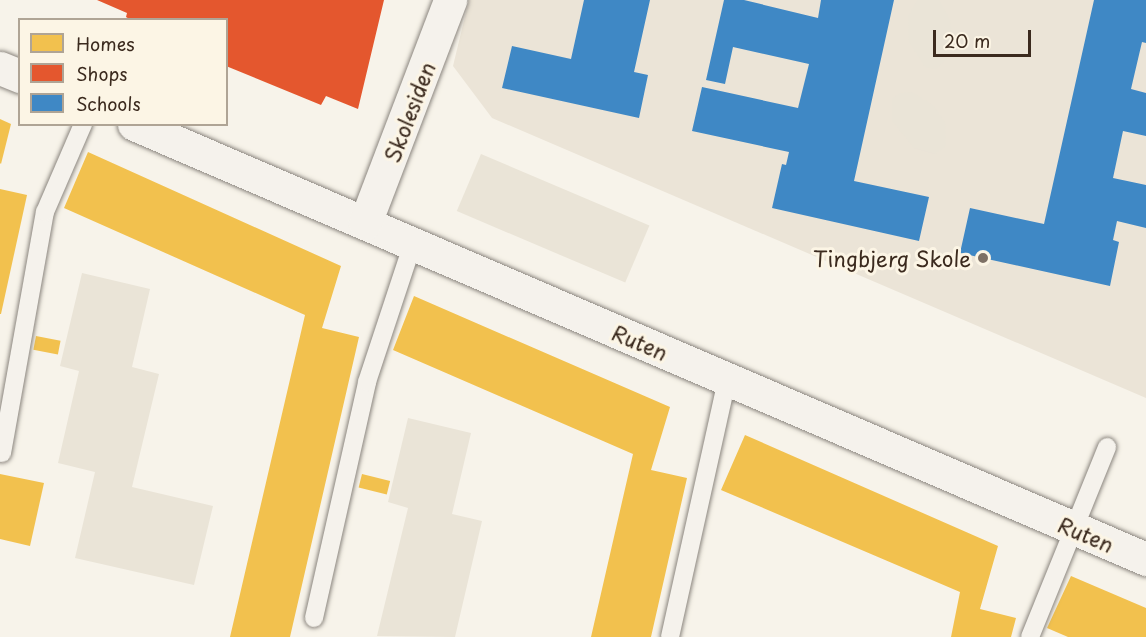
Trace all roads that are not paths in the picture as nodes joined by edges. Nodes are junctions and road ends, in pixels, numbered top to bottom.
1 (450, 0) edge
2 (0, 68) edge
3 (18, 75) edge
4 (82, 126) edge
5 (139, 126) edge
6 (364, 223) junction
7 (412, 246) junction
8 (727, 380) junction
9 (1107, 447) dead end
10 (2, 453) dead end
11 (1072, 529) junction
12 (1146, 559) edge
13 (314, 618) dead end
14 (670, 637) edge
15 (1029, 637) edge

1 - 6 street, Skolesiden
2 - 3 street
4 - 10 lane
5 - 6 street, Ruten
6 - 7 street, Ruten
7 - 8 street, Ruten
7 - 13 lane
8 - 11 street, Ruten
8 - 14 lane
9 - 11 lane
11 - 12 street, Ruten
11 - 15 lane

